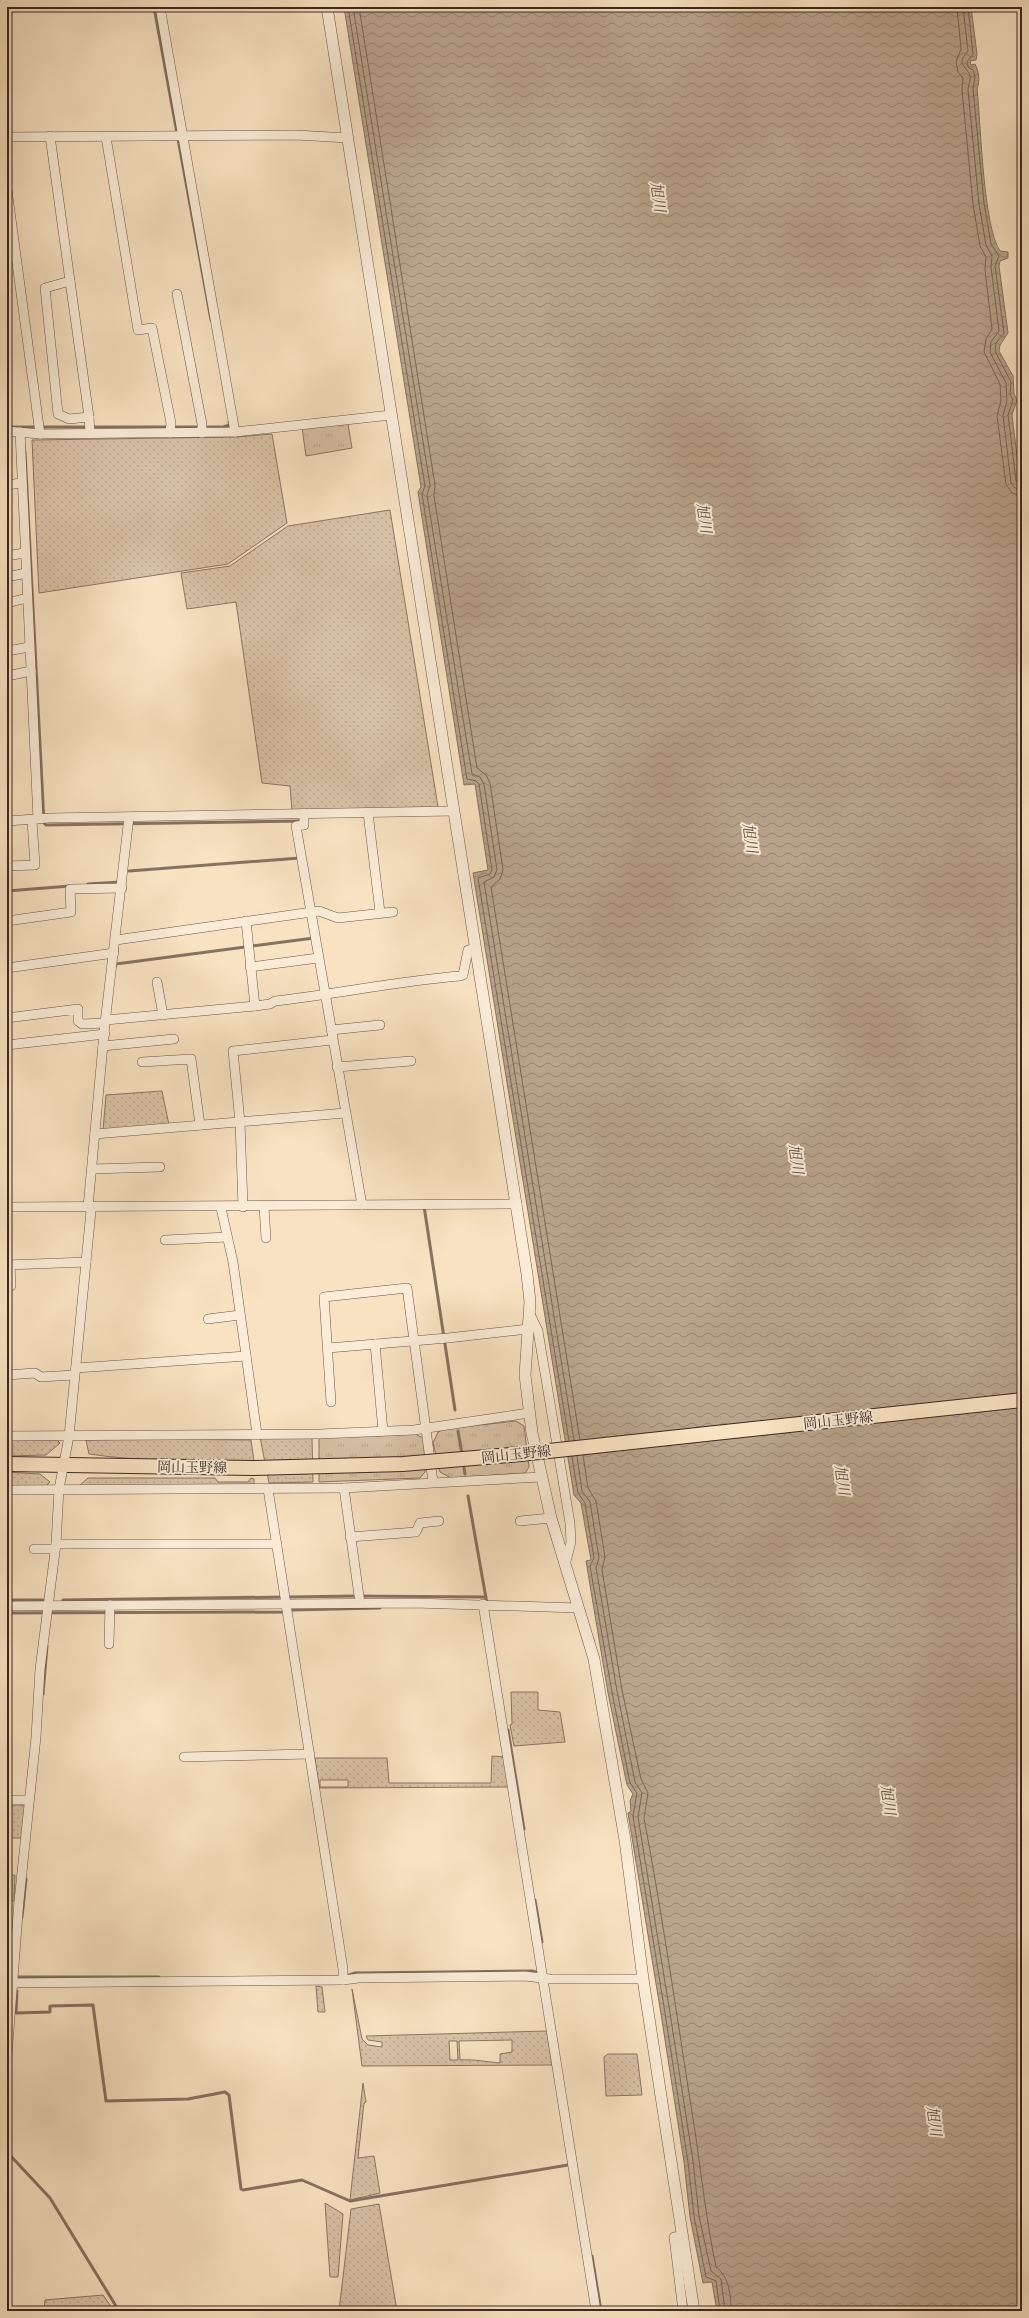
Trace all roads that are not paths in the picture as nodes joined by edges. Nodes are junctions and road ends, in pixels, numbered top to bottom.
1 (160, 7) edge
2 (327, 7) edge
3 (50, 136) junction
4 (178, 136) junction
5 (7, 137) edge
6 (106, 137) junction
7 (348, 138) junction
8 (7, 189) edge
9 (70, 281) junction
10 (177, 294) dead end
11 (391, 415) junction
12 (68, 426) junction
13 (90, 426) junction
14 (39, 429) junction
15 (170, 429) junction
16 (202, 429) junction
17 (7, 431) edge
18 (20, 432) junction
19 (235, 432) junction
20 (21, 483) junction
21 (7, 485) edge
22 (24, 552) junction
23 (7, 556) edge
24 (26, 573) junction
25 (7, 577) edge
26 (27, 598) junction
27 (7, 603) edge
28 (29, 647) junction
29 (7, 651) edge
30 (31, 671) junction
31 (7, 676) edge
32 (454, 811) junction
33 (368, 813) junction
34 (304, 814) junction
35 (40, 819) junction
36 (7, 821) edge
37 (129, 822) junction
38 (7, 866) edge
39 (122, 888) junction
40 (314, 912) junction
41 (380, 912) junction
42 (393, 912) dead end
43 (7, 921) edge
44 (246, 922) junction
45 (116, 940) junction
46 (476, 948) junction
47 (114, 953) junction
48 (318, 958) junction
49 (250, 967) junction
50 (7, 968) edge
51 (157, 982) dead end
52 (328, 994) junction
53 (255, 1006) junction
54 (163, 1015) junction
55 (7, 1018) edge
56 (108, 1021) junction
57 (380, 1025) dead end
58 (335, 1030) junction
59 (105, 1034) junction
60 (174, 1039) dead end
61 (332, 1040) junction
62 (7, 1045) edge
63 (107, 1046) junction
64 (142, 1062) dead end
65 (411, 1062) dead end
66 (341, 1066) junction
67 (345, 1113) junction
68 (240, 1122) junction
69 (200, 1126) junction
70 (98, 1134) junction
71 (160, 1167) dead end
72 (95, 1169) junction
73 (361, 1203) junction
74 (243, 1204) junction
75 (517, 1204) junction
76 (7, 1207) edge
77 (88, 1207) junction
78 (264, 1207) junction
79 (221, 1208) junction
80 (227, 1237) junction
81 (266, 1238) dead end
82 (166, 1240) dead end
83 (86, 1262) junction
84 (8, 1265) edge
85 (11, 1286) dead end
86 (529, 1311) junction
87 (240, 1315) junction
88 (208, 1319) dead end
89 (528, 1329) junction
90 (414, 1341) junction
91 (375, 1344) junction
92 (328, 1348) junction
93 (246, 1356) junction
94 (75, 1371) junction
95 (7, 1374) edge
96 (1022, 1400) edge
97 (332, 1402) dead end
98 (529, 1413) junction
99 (427, 1427) junction
100 (383, 1431) junction
101 (257, 1434) junction
102 (7, 1436) edge
103 (69, 1436) junction
104 (7, 1464) edge
105 (63, 1464) junction
106 (541, 1477) junction
107 (433, 1482) junction
108 (344, 1488) junction
109 (60, 1489) junction
110 (268, 1489) junction
111 (7, 1490) edge
112 (551, 1518) junction
113 (520, 1521) dead end
114 (439, 1522) dead end
115 (350, 1537) junction
116 (277, 1544) junction
117 (55, 1547) junction
118 (34, 1550) dead end
119 (564, 1564) junction
120 (360, 1598) junction
121 (486, 1604) junction
122 (286, 1605) junction
123 (7, 1606) edge
124 (578, 1608) junction
125 (110, 1610) junction
126 (47, 1611) junction
127 (109, 1644) dead end
128 (310, 1754) junction
129 (184, 1757) dead end
130 (7, 1800) edge
131 (29, 1800) junction
132 (544, 1976) junction
133 (343, 1978) junction
134 (643, 1979) junction
135 (12, 1980) edge
136 (7, 2056) edge
137 (683, 2236) junction
138 (596, 2311) edge
139 (683, 2311) edge
140 (694, 2311) edge

1 - 4 street
2 - 7 street
3 - 5 street
3 - 6 street
3 - 9 street
4 - 6 street
4 - 7 street
4 - 19 street
6 - 15 street
7 - 11 street
8 - 14 street
9 - 12 street
9 - 13 street
10 - 16 street
11 - 19 street
11 - 32 street
12 - 13 street
12 - 13 street
12 - 14 street
13 - 15 street
14 - 18 street
15 - 16 street
16 - 19 street
17 - 18 street
18 - 20 street
20 - 21 street
20 - 22 street
22 - 23 street
22 - 24 street
24 - 25 street
24 - 26 street
26 - 27 street
26 - 28 street
28 - 29 street
28 - 30 street
30 - 31 street
30 - 35 street
32 - 33 street
32 - 46 street
33 - 34 street
33 - 41 street
34 - 37 street
34 - 40 street
35 - 36 street
35 - 37 street
35 - 38 street
37 - 39 street
39 - 43 street
39 - 45 street
40 - 41 street
40 - 44 street
40 - 48 street
41 - 42 street
44 - 45 street
44 - 49 street
45 - 47 street
46 - 52 street
46 - 75 street
47 - 50 street
47 - 56 street
48 - 49 street
48 - 52 street
49 - 53 street
51 - 54 street
52 - 53 street
52 - 58 street
53 - 54 street
54 - 56 street
55 - 56 street
56 - 59 street
57 - 58 street
58 - 61 street
59 - 62 street
59 - 63 street
60 - 63 street
61 - 66 street
61 - 68 street
63 - 70 street
64 - 69 street
65 - 66 street
66 - 67 street
67 - 68 street
67 - 73 street
68 - 69 street
68 - 74 street
69 - 70 street
70 - 72 street
71 - 72 street
72 - 77 street
73 - 75 street
73 - 78 street
74 - 78 street
74 - 79 street
75 - 86 street
76 - 77 street
77 - 79 street
77 - 83 street
78 - 81 street
79 - 80 street
80 - 82 street
80 - 87 street
83 - 84 street
83 - 94 street
84 - 85 street
86 - 89 street
86 - 119 street
87 - 88 street
87 - 93 street
89 - 90 street
89 - 98 street
90 - 91 street
90 - 92 street
90 - 99 street
91 - 92 street
91 - 100 street
92 - 97 street
93 - 94 street
93 - 101 street
94 - 95 street
94 - 103 street
96 - 105 main road, 岡山玉野線, bridge
98 - 99 street
98 - 106 street
99 - 100 street
99 - 107 street
100 - 101 street
101 - 103 street
102 - 103 street
103 - 105 street
104 - 105 main road, 岡山玉野線
105 - 109 street
106 - 107 street
106 - 112 street
107 - 108 street
108 - 110 street
108 - 115 street
109 - 110 street
109 - 111 street
109 - 117 street
110 - 116 street
112 - 113 street
112 - 119 street
114 - 115 street
115 - 120 street
116 - 117 street
116 - 122 street
117 - 118 street
117 - 126 street
119 - 124 street
120 - 121 street
120 - 122 street
121 - 124 street
121 - 132 street
122 - 125 street
122 - 128 street
123 - 126 street
124 - 134 street
125 - 126 street
125 - 127 street
126 - 131 street
128 - 129 street
128 - 133 street
130 - 131 street
131 - 135 street
132 - 133 street
132 - 134 street
132 - 138 street
133 - 135 street
134 - 137 street
135 - 136 street
137 - 139 street
137 - 140 street

